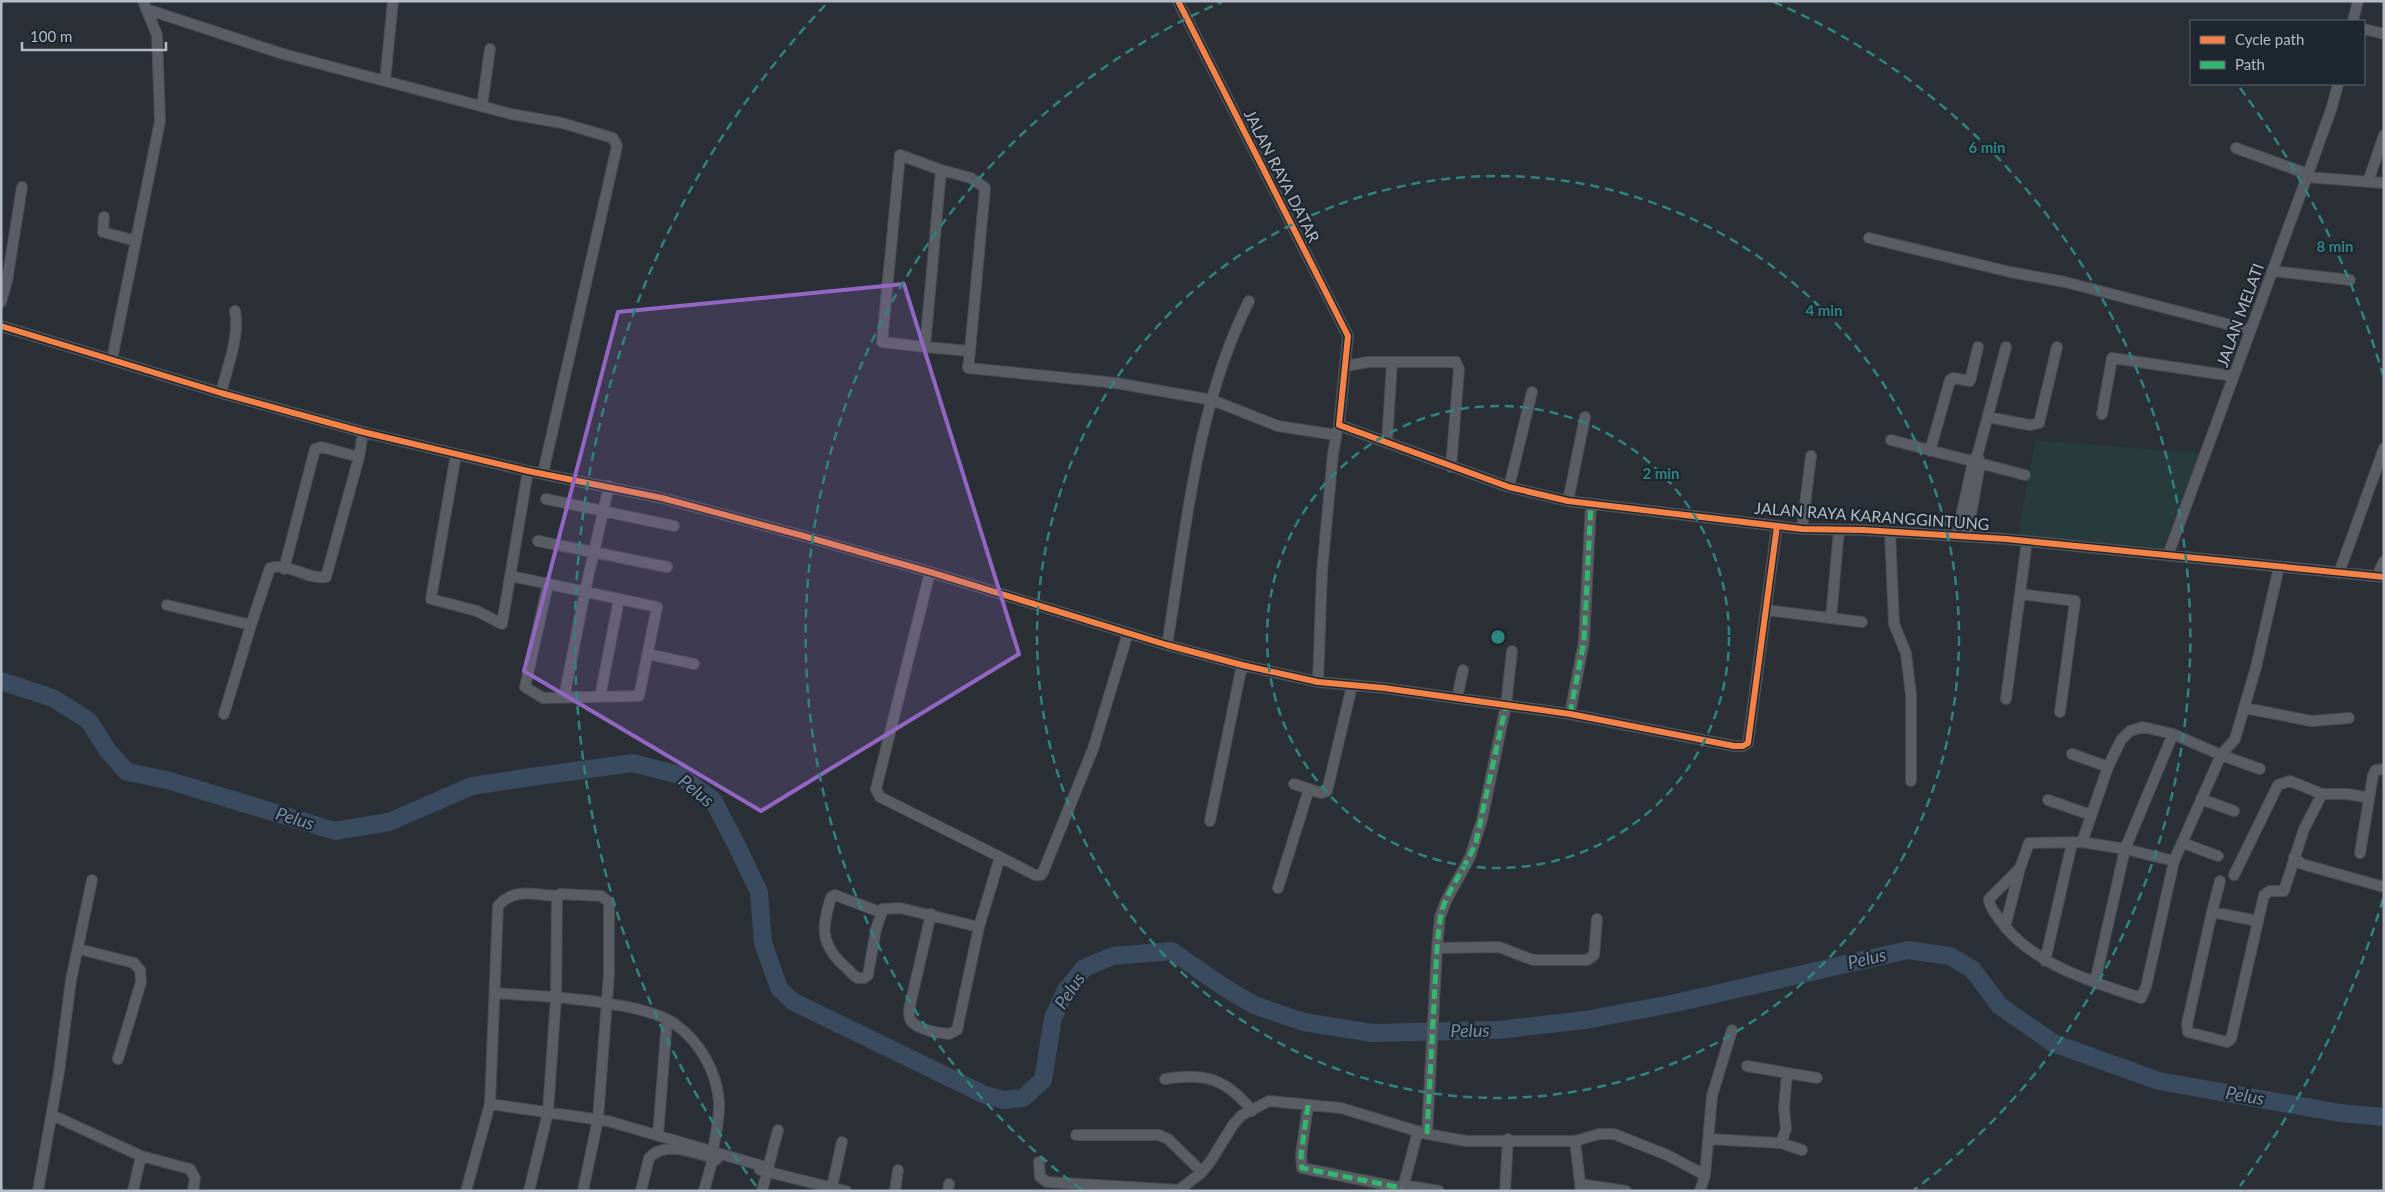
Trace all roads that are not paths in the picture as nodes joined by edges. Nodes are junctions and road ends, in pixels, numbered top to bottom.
1 (393, 1) edge
2 (1178, 1) edge
3 (2358, 1) edge
4 (144, 5) edge
5 (2353, 20) edge
6 (2365, 29) edge
7 (2384, 34) edge
8 (490, 49) dead end
9 (385, 81) junction
10 (2338, 85) edge
11 (482, 106) junction
12 (2384, 135) edge
13 (2236, 148) dead end
14 (941, 170) junction
15 (2307, 176) junction
16 (2368, 182) junction
17 (2384, 183) edge
18 (22, 187) dead end
19 (104, 218) dead end
20 (1869, 238) dead end
21 (136, 241) junction
22 (2273, 272) junction
23 (2350, 280) dead end
24 (1249, 301) dead end
25 (1, 302) edge
26 (236, 311) dead end
27 (1, 326) edge
28 (2250, 330) junction
29 (1978, 346) dead end
30 (925, 347) junction
31 (2006, 347) dead end
32 (2057, 347) dead end
33 (970, 351) junction
34 (112, 358) junction
35 (1392, 362) junction
36 (1346, 366) junction
37 (2234, 376) junction
38 (1532, 392) dead end
39 (221, 393) junction
40 (1212, 400) junction
41 (2102, 414) dead end
42 (1585, 417) dead end
43 (1988, 417) junction
44 (1338, 430) junction
45 (363, 432) junction
46 (1891, 440) dead end
47 (1387, 443) junction
48 (2384, 448) edge
49 (1930, 451) junction
50 (456, 454) junction
51 (1811, 456) dead end
52 (359, 457) junction
53 (1977, 460) junction
54 (1451, 467) junction
55 (528, 471) junction
56 (543, 473) junction
57 (2025, 476) dead end
58 (609, 486) junction
59 (1509, 487) junction
60 (546, 499) dead end
61 (1568, 501) junction
62 (1591, 504) junction
63 (604, 511) junction
64 (674, 526) dead end
65 (1777, 526) junction
66 (1802, 529) junction
67 (1839, 530) junction
68 (1890, 532) junction
69 (1962, 536) junction
70 (538, 540) dead end
71 (2027, 541) junction
72 (594, 552) junction
73 (2168, 555) junction
74 (2384, 561) edge
75 (668, 567) dead end
76 (2280, 567) junction
77 (284, 569) junction
78 (930, 572) junction
79 (2339, 573) junction
80 (510, 576) junction
81 (2380, 577) edge
82 (548, 584) junction
83 (585, 591) junction
84 (2020, 594) junction
85 (619, 599) junction
86 (167, 605) dead end
87 (1766, 610) junction
88 (1831, 618) junction
89 (1862, 622) dead end
90 (251, 625) junction
91 (1128, 633) junction
92 (1167, 645) junction
93 (1512, 650) dead end
94 (648, 654) junction
95 (694, 664) dead end
96 (1242, 664) junction
97 (1463, 670) dead end
98 (1318, 682) junction
99 (1352, 686) junction
100 (600, 697) junction
101 (564, 698) junction
102 (1457, 698) junction
103 (2006, 699) dead end
104 (1506, 705) junction
105 (2245, 708) junction
106 (2060, 712) dead end
107 (224, 714) dead end
108 (1570, 714) junction
109 (2349, 718) dead end
110 (2173, 734) junction
111 (2072, 754) dead end
112 (2221, 755) junction
113 (2108, 767) junction
114 (2260, 769) dead end
115 (2384, 769) edge
116 (1911, 781) dead end
117 (1294, 784) dead end
118 (1309, 789) junction
119 (2322, 794) junction
120 (2369, 798) junction
121 (2201, 799) junction
122 (2048, 800) dead end
123 (2234, 811) dead end
124 (2091, 815) junction
125 (1210, 821) dead end
126 (2077, 842) junction
127 (2183, 843) junction
128 (2125, 849) junction
129 (2360, 853) dead end
130 (2218, 856) dead end
131 (1000, 857) junction
132 (2294, 857) junction
133 (2174, 861) junction
134 (2020, 868) junction
135 (2234, 875) dead end
136 (92, 880) dead end
137 (2220, 881) dead end
138 (2384, 887) edge
139 (1278, 888) dead end
140 (557, 896) junction
141 (880, 912) junction
142 (2212, 912) junction
143 (931, 914) junction
144 (1597, 919) dead end
145 (2258, 921) junction
146 (980, 927) junction
147 (2005, 927) junction
148 (1437, 948) junction
149 (79, 949) junction
150 (2045, 961) junction
151 (2095, 982) junction
152 (495, 993) junction
153 (556, 997) junction
154 (607, 1005) junction
155 (667, 1020) junction
156 (1732, 1030) dead end
157 (118, 1059) dead end
158 (1746, 1066) dead end
159 (1787, 1073) junction
160 (1817, 1078) dead end
161 (1166, 1079) dead end
162 (490, 1104) junction
163 (1308, 1105) junction
164 (1252, 1111) junction
165 (548, 1112) junction
166 (52, 1115) junction
167 (598, 1119) junction
168 (778, 1130) dead end
169 (1422, 1132) junction
170 (658, 1135) junction
171 (1076, 1135) dead end
172 (1708, 1138) junction
173 (1508, 1139) junction
174 (842, 1142) dead end
175 (1781, 1143) junction
176 (1576, 1145) junction
177 (1802, 1150) dead end
178 (713, 1155) junction
179 (141, 1156) junction
180 (1039, 1162) dead end
181 (767, 1170) junction
182 (898, 1170) dead end
183 (1202, 1172) junction
184 (1706, 1175) junction
185 (1580, 1187) edge
186 (1402, 1188) edge
187 (831, 1189) edge
188 (1179, 1190) edge
189 (38, 1191) edge
190 (133, 1191) edge
191 (193, 1191) edge
192 (466, 1191) edge
193 (529, 1191) edge
194 (583, 1191) edge
195 (641, 1191) edge
196 (704, 1191) edge
197 (762, 1191) edge
198 (846, 1191) edge
199 (895, 1191) edge
200 (1439, 1191) edge
201 (1504, 1191) edge
202 (1626, 1191) edge
203 (1700, 1191) edge

1 - 9 street
2 - 36 street, JALAN RAYA DATAR
3 - 5 street
4 - 9 street
4 - 21 street
6 - 7 street
8 - 11 street
9 - 11 street
10 - 15 street, JALAN MELATI
11 - 56 street
12 - 16 street
13 - 15 street
14 - 30 street
14 - 30 street
14 - 33 street
15 - 16 street
15 - 22 street, JALAN MELATI
16 - 17 street
18 - 25 street
19 - 21 street
20 - 28 street
21 - 34 street
22 - 23 street
22 - 28 street, JALAN MELATI
24 - 40 street
26 - 39 street
27 - 34 street
28 - 37 street, JALAN MELATI
29 - 49 street
30 - 33 street
31 - 43 street
32 - 43 street
33 - 40 street, JALAN RAYA KARANGGINTUNG
34 - 39 street
35 - 36 street
35 - 47 street
35 - 54 street
36 - 44 street
37 - 41 street
37 - 73 street, JALAN MELATI
38 - 59 street
39 - 45 street
40 - 44 street, JALAN RAYA KARANGGINTUNG
40 - 92 street
42 - 61 street
43 - 53 street
44 - 47 street, JALAN RAYA KARANGGINTUNG
44 - 98 street
45 - 50 street
45 - 52 street
46 - 49 street
47 - 54 street, JALAN RAYA KARANGGINTUNG
48 - 79 street
49 - 53 street
50 - 55 street
50 - 80 street
51 - 66 street
52 - 77 street
52 - 77 street
53 - 57 street
53 - 69 street
54 - 59 street, JALAN RAYA KARANGGINTUNG
55 - 56 street
55 - 80 street
56 - 58 street
58 - 63 street
58 - 78 street
59 - 61 street, JALAN RAYA KARANGGINTUNG
60 - 63 street
61 - 62 street, JALAN RAYA KARANGGINTUNG
62 - 65 street, JALAN RAYA KARANGGINTUNG
62 - 108 street
63 - 64 street
63 - 72 street
65 - 66 street, JALAN RAYA KARANGGINTUNG
65 - 87 street
66 - 67 street, JALAN RAYA KARANGGINTUNG
67 - 68 street, JALAN RAYA KARANGGINTUNG
67 - 88 street
68 - 69 street, JALAN RAYA KARANGGINTUNG
68 - 116 street
69 - 71 street, JALAN RAYA KARANGGINTUNG
70 - 72 street
71 - 73 street, JALAN RAYA KARANGGINTUNG
71 - 84 street
72 - 75 street
72 - 83 street
73 - 76 street, JALAN RAYA KARANGGINTUNG
74 - 81 street
76 - 79 street, JALAN RAYA KARANGGINTUNG
76 - 105 street
77 - 90 street
78 - 91 street
78 - 131 street
79 - 81 street, JALAN RAYA KARANGGINTUNG
80 - 82 street
82 - 83 street
82 - 101 street
83 - 85 street
83 - 101 street
84 - 103 street
84 - 106 street
85 - 94 street
85 - 100 street
86 - 90 street
87 - 88 street
87 - 108 street
88 - 89 street
90 - 107 street
91 - 92 street
91 - 131 street
92 - 96 street
93 - 104 street
94 - 95 street
94 - 100 street
96 - 98 street
96 - 125 street
97 - 102 street
98 - 99 street
99 - 102 street
99 - 118 street
100 - 101 street
102 - 104 street
104 - 108 street
104 - 148 street
105 - 109 street
105 - 112 street
110 - 112 street
110 - 113 street
110 - 128 street
111 - 113 street
112 - 114 street
112 - 121 street
113 - 124 street
115 - 120 street
117 - 118 street
118 - 139 street
119 - 120 street
119 - 132 street
119 - 135 street
120 - 129 street
121 - 123 street
121 - 127 street
122 - 124 street
124 - 126 street
126 - 128 street
126 - 134 street
126 - 150 street
127 - 130 street
127 - 133 street
128 - 133 street
128 - 151 street
131 - 146 street
132 - 138 street
132 - 145 street
133 - 151 street
134 - 147 street
134 - 147 street
136 - 149 street
137 - 142 street
140 - 152 street
140 - 153 street
140 - 154 street
141 - 141 street
141 - 143 street
142 - 145 street
142 - 145 street
143 - 146 street
143 - 146 street
144 - 148 street
147 - 150 street
148 - 169 street
149 - 157 street
149 - 166 street
150 - 151 street
152 - 153 street
152 - 162 street
153 - 154 street
153 - 165 street
154 - 155 street
154 - 167 street
155 - 170 street
155 - 178 street
156 - 172 street
158 - 159 street
159 - 160 street
159 - 175 street
161 - 164 street
162 - 165 street
162 - 192 street
163 - 164 street
163 - 169 street
163 - 186 street
164 - 183 street
165 - 167 street
165 - 193 street
166 - 179 street
166 - 189 street
167 - 170 street
167 - 194 street
168 - 181 street
169 - 173 street
169 - 186 street
170 - 178 street
171 - 183 street
172 - 175 street
172 - 184 street
173 - 176 street
173 - 201 street
174 - 187 street
175 - 177 street
176 - 184 street
176 - 185 street
178 - 181 street
178 - 195 street
178 - 196 street
179 - 190 street
179 - 191 street
180 - 188 street
181 - 187 street
181 - 197 street
182 - 199 street
183 - 188 street
184 - 203 street
185 - 202 street
186 - 200 street
187 - 198 street

